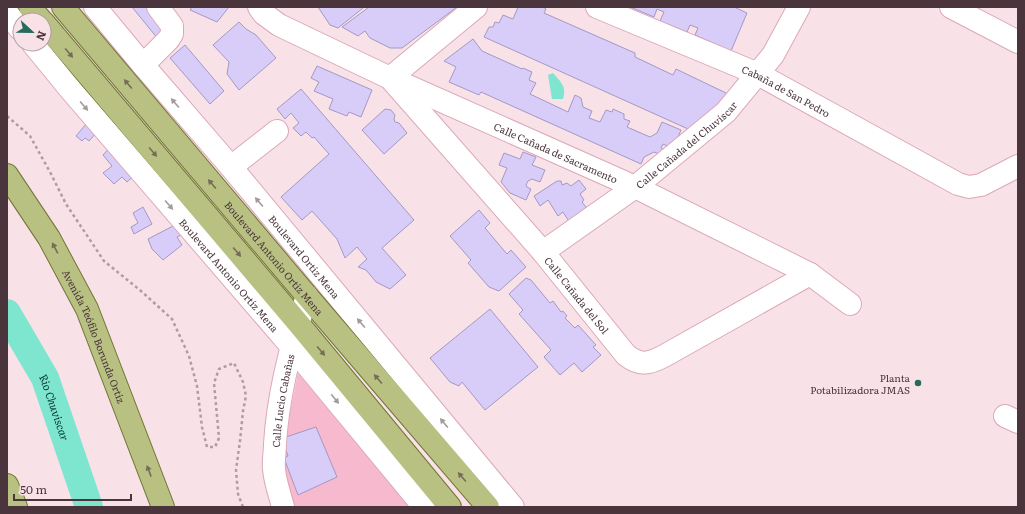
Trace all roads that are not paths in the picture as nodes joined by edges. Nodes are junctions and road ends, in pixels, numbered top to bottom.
1 (63, 7) edge
2 (95, 7) edge
3 (158, 7) edge
4 (259, 7) edge
5 (476, 7) edge
6 (597, 7) edge
7 (799, 7) edge
8 (951, 7) edge
9 (52, 32) edge
10 (1018, 42) edge
11 (39, 52) edge
12 (143, 65) junction
13 (758, 74) junction
14 (390, 78) junction
15 (276, 131) dead end
16 (1018, 166) edge
17 (231, 168) junction
18 (7, 175) edge
19 (635, 187) junction
20 (543, 252) junction
21 (810, 274) junction
22 (307, 296) junction
23 (850, 304) dead end
24 (298, 323) junction
25 (291, 346) junction
26 (7, 484) edge
27 (16, 507) edge
28 (163, 507) edge
29 (283, 507) edge
30 (424, 507) edge
31 (450, 507) edge
32 (488, 507) edge
33 (513, 507) edge

22 -> 1 main road, Boulevard Antonio Ortiz Mena
2 - 12 street, Boulevard Ortiz Mena
3 - 12 street
4 - 14 street, Calle Cañada de Sacramento
5 - 14 street
6 - 13 street, Cabaña de San Pedro
7 - 13 street, Calle Cañada del Chuvíscar
8 - 10 street
9 -> 24 main road
11 -> 25 street, Boulevard Antonio Ortíz Mena
17 -> 12 street, Boulevard Ortiz Mena
13 - 16 street, Cabaña de San Pedro
13 - 19 street, Calle Cañada del Chuvíscar
14 - 19 street, Calle Cañada de Sacramento
14 - 20 street, Calle Cañada del Sol
15 - 17 street
33 -> 17 street, Boulevard Ortiz Mena
28 -> 18 main road, Avenida Teófilo Borunda Ortíz
19 - 20 street, Calle Cañada del Chuvíscar
19 - 21 street, Calle Cañada de Sacramento
20 - 21 street, Calle Cañada del Sol
21 - 23 street, Calle Cañada de Sacramento
22 - 24 street, Calle Lucio Cabañas
32 -> 22 main road, Boulevard Antonio Ortiz Mena
24 - 25 street, Calle Lucio Cabañas
24 -> 31 main road
25 - 29 street, Calle Lucio Cabañas
25 -> 30 street, Boulevard Antonio Ortíz Mena
26 - 27 main road

